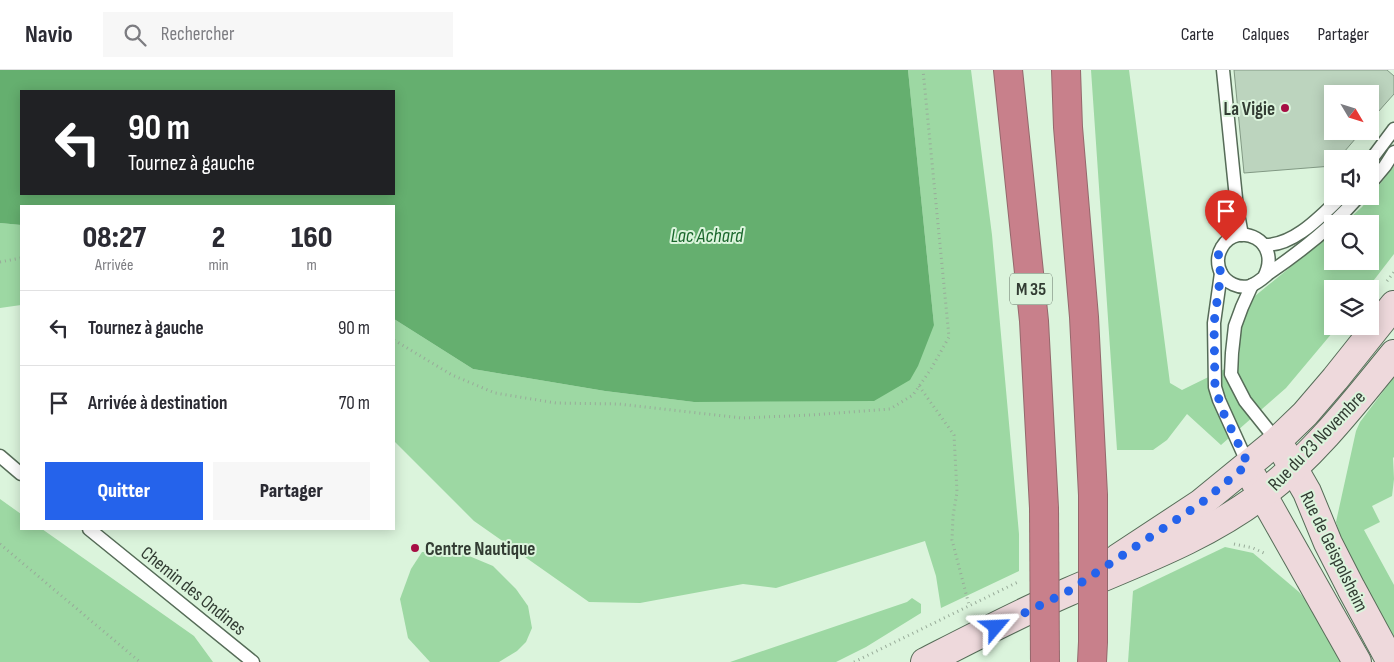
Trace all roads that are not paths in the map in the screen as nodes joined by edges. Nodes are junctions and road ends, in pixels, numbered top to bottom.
1 (1008, 70) edge
2 (1058, 70) edge
3 (1066, 70) edge
4 (1223, 70) edge
5 (1068, 127) junction
6 (1394, 129) edge
7 (1378, 150) edge
8 (1394, 152) edge
9 (1379, 173) edge
10 (1332, 205) edge
11 (1349, 205) edge
12 (1242, 235) junction
13 (1264, 245) junction
14 (1221, 273) junction
15 (1264, 277) junction
16 (1252, 285) junction
17 (1394, 305) edge
18 (1394, 354) edge
19 (1277, 441) junction
20 (0, 456) edge
21 (1247, 465) junction
22 (1293, 468) junction
23 (20, 473) edge
24 (1263, 494) junction
25 (90, 530) edge
26 (1067, 592) junction
27 (1093, 652) edge
28 (253, 662) edge
29 (926, 662) edge
30 (1045, 662) edge
31 (1357, 662) edge
32 (1391, 662) edge

1 - 30 highway, M 35, bridge
2 - 5 highway, M 35
3 - 5 highway
4 - 12 lane
5 - 27 highway, M 35, bridge
6 - 7 lane
8 - 9 lane
10 - 13 lane
11 - 15 lane
12 - 13 lane
12 - 14 lane
13 - 15 lane
14 - 16 lane
14 - 21 lane
15 - 16 lane
16 - 19 lane
17 - 19 main road, Rue du 23 Novembre
18 - 22 main road, Rue du 23 Novembre
19 - 21 main road, Rue du 23 Novembre
19 - 22 main road, Rue de Geispolsheim
20 - 23 lane
21 - 24 main road, Rue de Geispolsheim
21 - 26 main road, Rue du 23 Novembre
22 - 24 main road, Rue du 23 Novembre
22 - 32 main road, Rue de Geispolsheim
24 - 26 main road, Rue du 23 Novembre
24 - 31 main road, Rue de Geispolsheim
25 - 28 lane, Chemin des Ondines
26 - 29 main road, Rue du 23 Novembre

